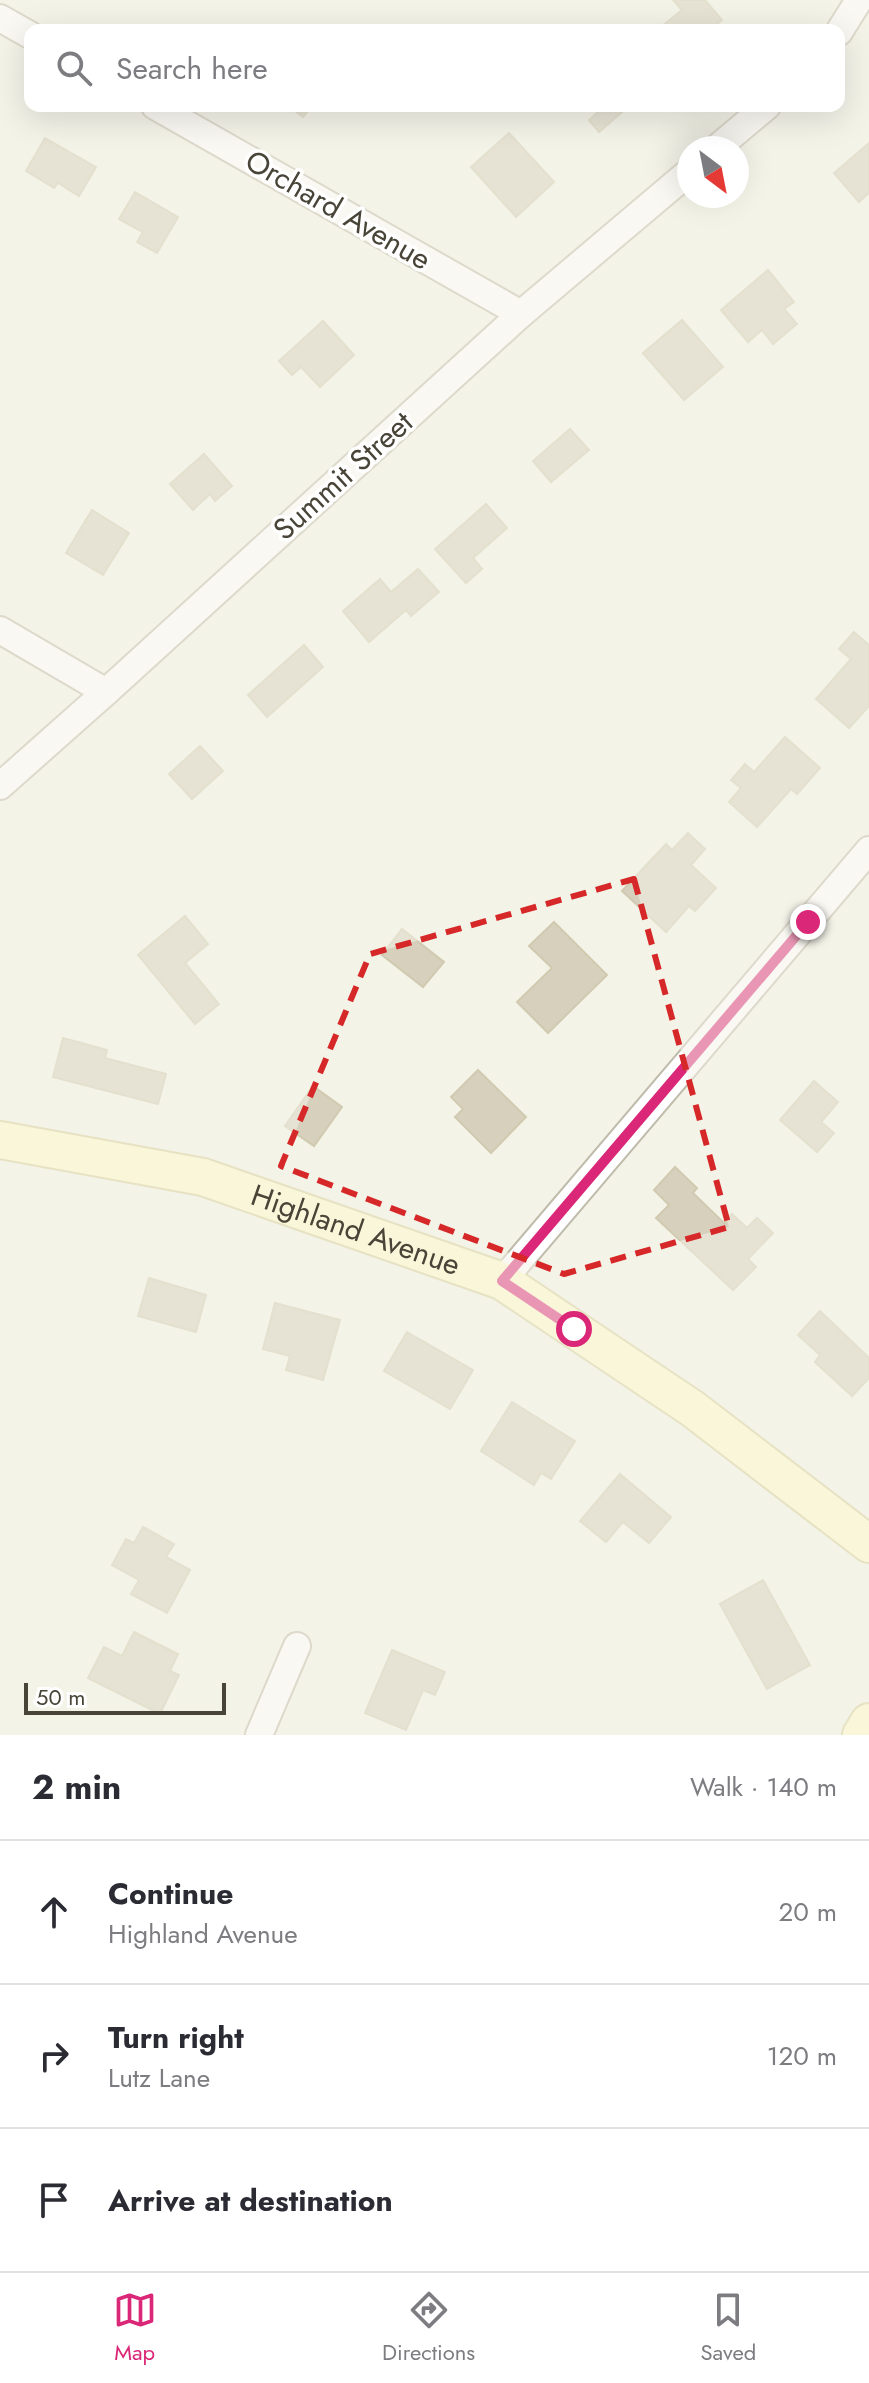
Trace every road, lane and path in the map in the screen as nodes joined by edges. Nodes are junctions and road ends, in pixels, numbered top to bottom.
1 (859, 0) edge
2 (0, 18) edge
3 (844, 24) edge
4 (24, 32) edge
5 (166, 112) edge
6 (760, 112) edge
7 (731, 136) edge
8 (677, 182) edge
9 (521, 314) junction
10 (0, 630) edge
11 (106, 692) junction
12 (0, 786) edge
13 (869, 850) edge
14 (0, 1140) edge
15 (502, 1281) junction
16 (869, 1544) edge
17 (297, 1646) dead end
18 (869, 1722) edge
19 (259, 1735) edge
20 (861, 1735) edge

1 - 3 street
2 - 4 street
5 - 9 street, Orchard Avenue
6 - 7 street
8 - 9 street, Summit Street
9 - 11 street, Summit Street
10 - 11 street
11 - 12 street, Summit Street
13 - 15 street
14 - 15 street, Highland Avenue
15 - 16 street, Highland Avenue
17 - 19 street
18 - 20 street

